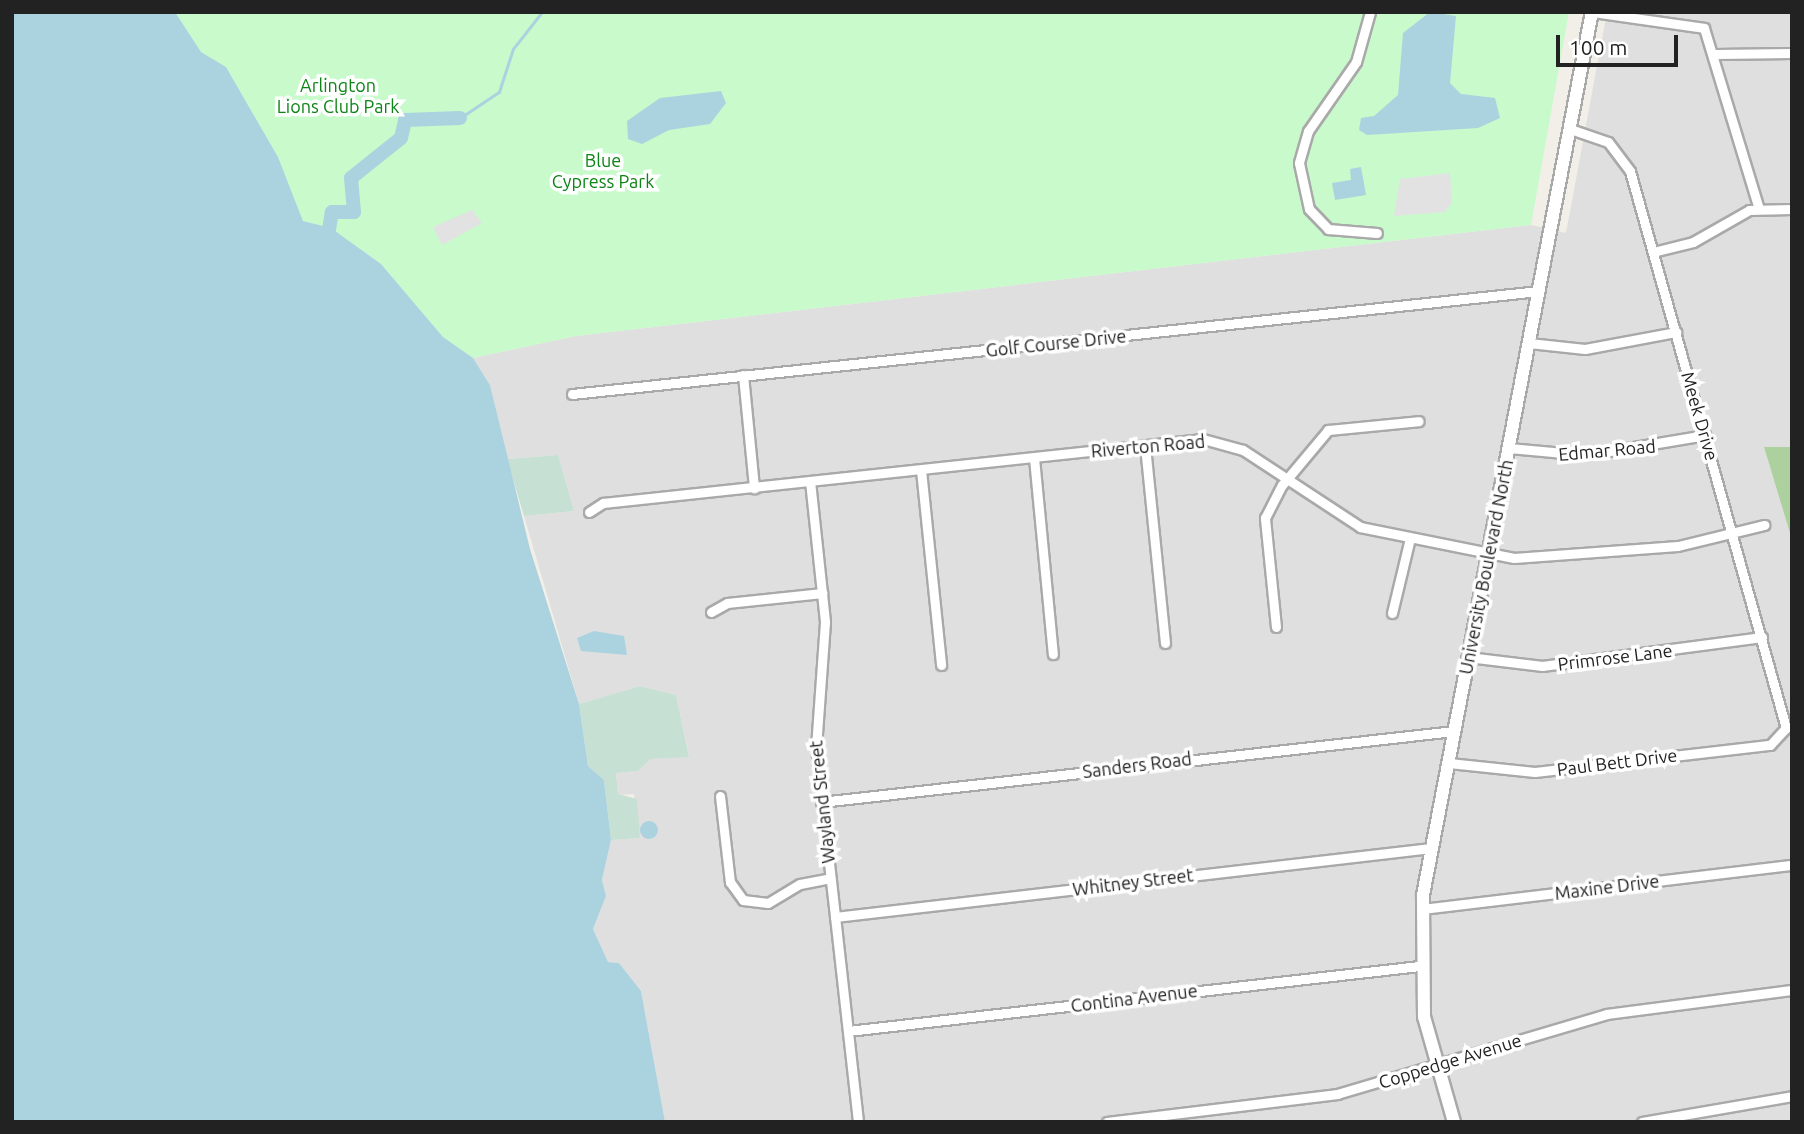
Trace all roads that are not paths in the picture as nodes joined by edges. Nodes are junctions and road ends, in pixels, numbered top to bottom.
1 (1370, 12) edge
2 (1592, 12) edge
3 (1792, 53) edge
4 (1716, 54) junction
5 (1570, 129) junction
6 (1759, 209) junction
7 (1792, 209) edge
8 (1377, 233) dead end
9 (1653, 252) junction
10 (1539, 291) junction
11 (1676, 331) junction
12 (1529, 343) junction
13 (743, 375) junction
14 (572, 394) dead end
15 (1419, 421) dead end
16 (1705, 435) junction
17 (1145, 446) junction
18 (1509, 448) junction
19 (1034, 458) junction
20 (921, 470) junction
21 (1286, 480) junction
22 (810, 481) junction
23 (754, 488) junction
24 (589, 512) dead end
25 (1765, 525) dead end
26 (1733, 534) junction
27 (1410, 538) junction
28 (1488, 552) junction
29 (822, 593) junction
30 (711, 612) dead end
31 (1392, 613) dead end
32 (1276, 627) dead end
33 (1762, 637) junction
34 (1165, 643) dead end
35 (1053, 654) dead end
36 (1468, 657) junction
37 (941, 665) dead end
38 (1454, 731) junction
39 (1782, 736) joint
40 (1448, 763) junction
41 (720, 796) dead end
42 (821, 802) junction
43 (1431, 848) junction
44 (1792, 865) edge
45 (830, 878) junction
46 (1422, 909) junction
47 (835, 916) junction
48 (1419, 966) junction
49 (1792, 989) edge
50 (848, 1031) junction
51 (1437, 1064) junction
52 (1792, 1096) edge
53 (858, 1122) edge
54 (1107, 1122) edge
55 (1454, 1122) edge
56 (1642, 1122) edge

1 - 8 street
2 - 4 street
2 - 5 street, University Boulevard North
3 - 4 street
4 - 6 street
5 - 9 street, Meek Drive
5 - 10 street, University Boulevard North
6 - 7 street
6 - 9 street
9 - 11 street, Meek Drive
10 - 12 street, University Boulevard North
10 - 13 street, Golf Course Drive
11 - 12 street
11 - 16 street, Meek Drive
12 - 18 street, University Boulevard North
13 - 14 street, Golf Course Drive
13 - 23 street
15 - 21 street
16 - 18 street, Edmar Road
16 - 26 street, Meek Drive
17 - 19 street, Riverton Road
17 - 21 street, Riverton Road
17 - 34 street
18 - 28 street, University Boulevard North
19 - 20 street, Riverton Road
19 - 35 street
20 - 22 street, Riverton Road
20 - 37 street
21 - 27 street, Riverton Road
21 - 32 street
22 - 23 street, Riverton Road
22 - 29 street, Wayland Street
23 - 24 street, Riverton Road
25 - 26 street, Riverton Road
26 - 28 street, Riverton Road
26 - 33 street, Meek Drive
27 - 28 street, Riverton Road
27 - 31 street
28 - 36 street, University Boulevard North
29 - 30 street
29 - 42 street, Wayland Street
33 - 36 street, Primrose Lane
33 - 39 street, Meek Drive
36 - 38 street, University Boulevard North
38 - 40 street, University Boulevard North
38 - 42 street, Sanders Road
39 - 40 street, Paul Bett Drive
40 - 43 street, University Boulevard North
41 - 45 street
42 - 45 street, Wayland Street
43 - 46 street, University Boulevard North
43 - 47 street, Whitney Street
44 - 46 street, Maxine Drive
45 - 47 street, Wayland Street
46 - 48 street, University Boulevard North
47 - 50 street, Wayland Street
48 - 50 street, Contina Avenue
48 - 51 street, University Boulevard North
49 - 51 street, Coppedge Avenue
50 - 53 street, Wayland Street
51 - 54 street, Coppedge Avenue
51 - 55 street, University Boulevard North
52 - 56 street

